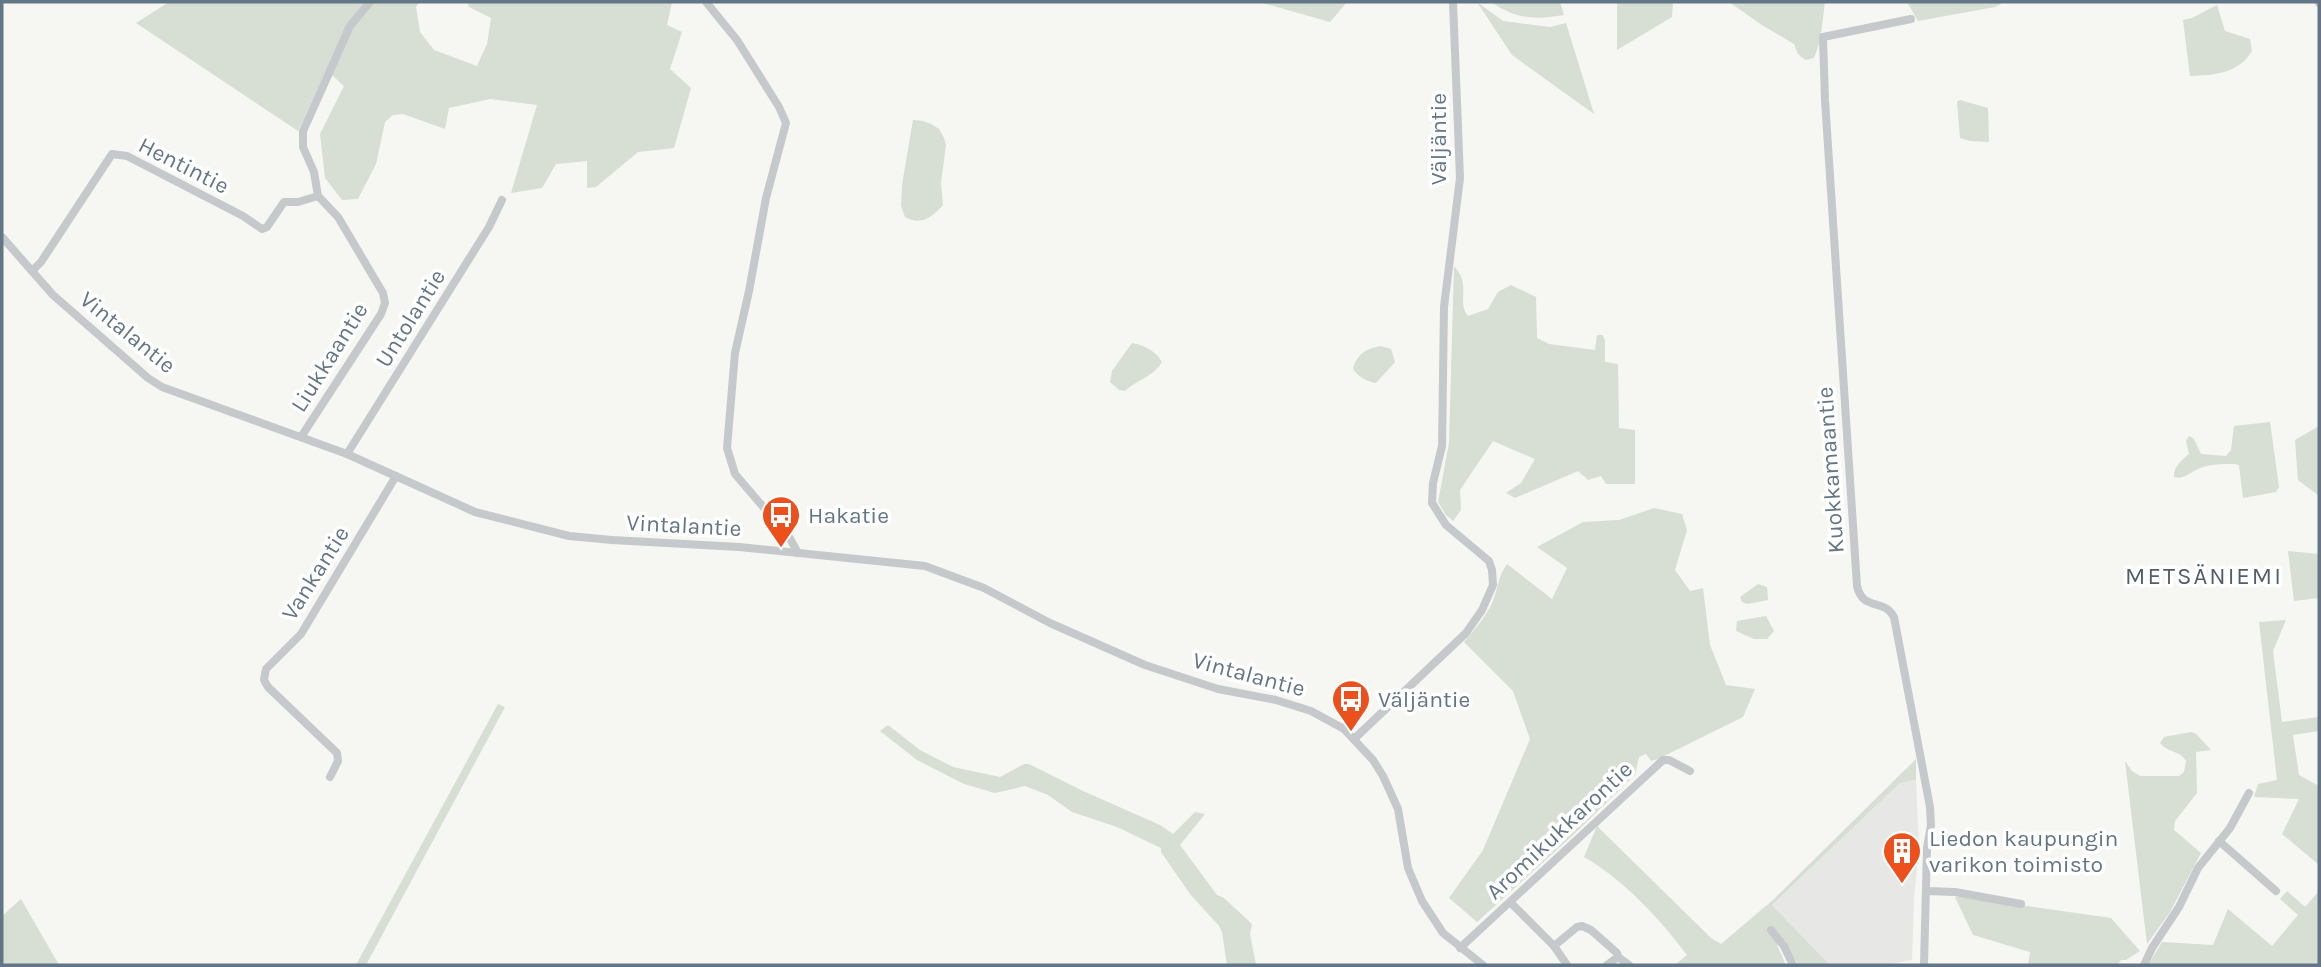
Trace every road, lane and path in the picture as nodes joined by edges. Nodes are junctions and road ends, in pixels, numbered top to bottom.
1 (370, 2) edge
2 (706, 2) edge
3 (1453, 2) edge
4 (1911, 19) dead end
5 (318, 196) junction
6 (502, 200) dead end
7 (2, 237) edge
8 (32, 271) junction
9 (301, 437) junction
10 (347, 454) junction
11 (396, 476) junction
12 (798, 553) junction
13 (1354, 739) junction
14 (1690, 771) dead end
15 (330, 777) dead end
16 (2249, 793) dead end
17 (2219, 841) junction
18 (1926, 891) junction
19 (2276, 891) dead end
20 (1510, 902) junction
21 (2021, 904) dead end
22 (1771, 930) dead end
23 (1554, 946) junction
24 (1460, 948) junction
25 (1618, 957) junction
26 (1483, 965) edge
27 (1567, 965) edge
28 (1606, 965) edge
29 (1629, 965) edge
30 (1793, 965) edge
31 (1924, 965) edge
32 (2144, 965) edge

1 - 5 street, Liukkaantie
2 - 12 street
3 - 13 street, Väljäntie
4 - 18 street, Kuokkamaantie
5 - 8 street, Hentintie
5 - 9 street, Liukkaantie
6 - 10 street, Untolantie
7 - 8 street, Vintalantie
8 - 9 street, Vintalantie
9 - 10 street, Vintalantie
10 - 11 street, Vintalantie
11 - 12 street, Vintalantie
11 - 15 street, Vankantie
12 - 13 street, Vintalantie
13 - 24 street, Vintalantie
14 - 20 street, Aromikukkarontie
16 - 17 street
17 - 19 street
17 - 32 street
18 - 21 street
18 - 31 street, Kuokkamaantie
20 - 23 street
20 - 24 street, Aromikukkarontie
22 - 30 street
23 - 25 street
23 - 27 street
24 - 26 street, Vintalantie
25 - 28 street
25 - 29 street

